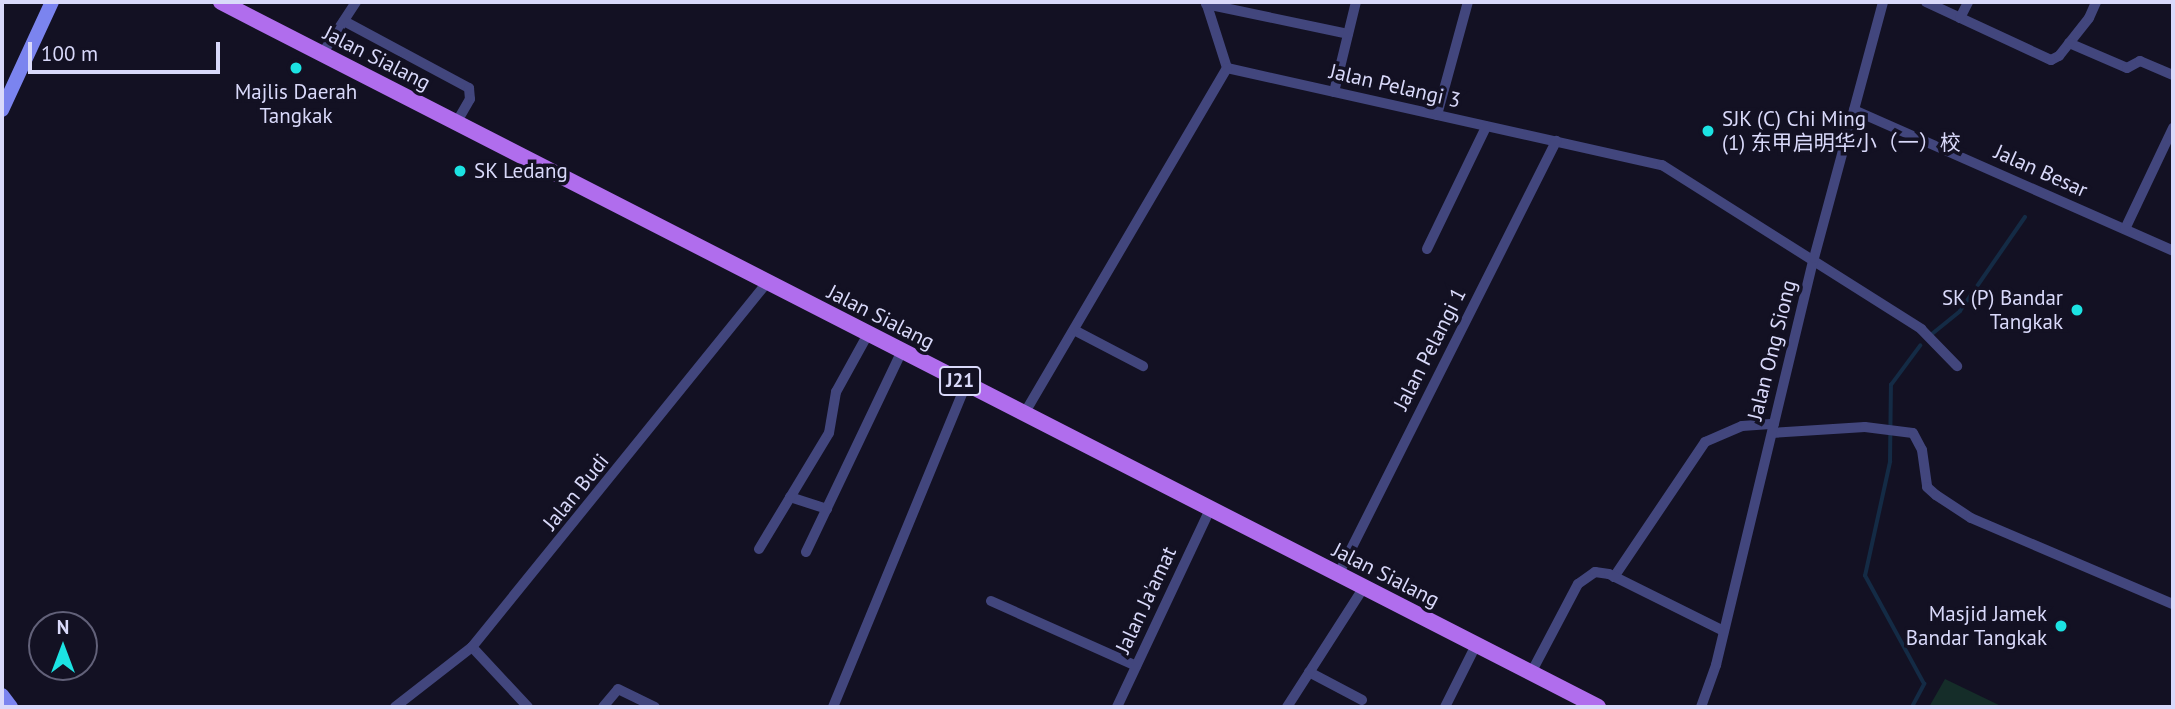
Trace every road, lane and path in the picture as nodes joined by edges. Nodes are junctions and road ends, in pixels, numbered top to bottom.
1 (52, 2) edge
2 (221, 2) edge
3 (356, 2) edge
4 (1356, 2) edge
5 (1468, 2) edge
6 (1883, 2) edge
7 (1926, 2) edge
8 (1968, 2) edge
9 (2096, 2) edge
10 (1206, 3) edge
11 (1960, 18) junction
12 (344, 21) junction
13 (1348, 34) junction
14 (2069, 43) junction
15 (322, 54) junction
16 (1227, 68) junction
17 (2173, 75) edge
18 (1334, 92) junction
19 (2, 110) edge
20 (1854, 110) junction
21 (1437, 115) junction
22 (456, 122) junction
23 (1486, 127) junction
24 (2173, 128) edge
25 (1556, 142) junction
26 (2124, 229) junction
27 (1427, 249) dead end
28 (2173, 251) edge
29 (1814, 258) junction
30 (768, 282) junction
31 (1074, 330) junction
32 (868, 334) junction
33 (902, 351) junction
34 (1143, 366) dead end
35 (1957, 366) dead end
36 (966, 384) junction
37 (1024, 414) junction
38 (1773, 428) junction
39 (790, 497) junction
40 (827, 509) junction
41 (1210, 509) junction
42 (759, 549) dead end
43 (806, 552) dead end
44 (1338, 575) junction
45 (1615, 577) junction
46 (1364, 587) junction
47 (991, 601) dead end
48 (2173, 604) edge
49 (1724, 631) junction
50 (1476, 645) junction
51 (472, 647) junction
52 (1136, 666) junction
53 (1309, 672) junction
54 (1531, 674) junction
55 (2, 695) edge
56 (1362, 699) dead end
57 (11, 707) edge
58 (396, 707) edge
59 (528, 707) edge
60 (603, 707) edge
61 (655, 707) edge
62 (833, 707) edge
63 (1117, 707) edge
64 (1287, 707) edge
65 (1445, 707) edge
66 (1598, 707) edge
67 (1701, 707) edge

1 - 19 main road
2 - 15 main road, Jalan Sialang / J21
3 - 12 street
4 - 13 street
5 - 21 street
6 - 20 street, Jalan Ong Siong
7 - 11 street
8 - 11 street
9 - 14 street
10 - 13 street
10 - 16 street
11 - 14 street
12 - 15 street
12 - 22 street
13 - 18 street
14 - 17 street
15 - 22 main road, Jalan Sialang / J21
16 - 18 street, Jalan Pelangi 3
16 - 31 street
18 - 21 street, Jalan Pelangi 3
20 - 26 street, Jalan Besar
20 - 29 street, Jalan Ong Siong
21 - 23 street, Jalan Pelangi 3
22 - 30 main road, Jalan Sialang / J21
23 - 25 street, Jalan Pelangi 3
23 - 27 street
24 - 26 street
25 - 29 street, Jalan Pelangi 3
25 - 44 street, Jalan Pelangi 1
26 - 28 street, Jalan Besar
29 - 35 street, Jalan Pelangi 3
29 - 38 street, Jalan Ong Siong
30 - 32 main road, Jalan Sialang / J21
30 - 51 street, Jalan Budi
31 - 34 street
31 - 37 street
32 - 33 main road, Jalan Sialang / J21
32 - 39 street
33 - 36 main road, Jalan Sialang / J21
33 - 40 street
36 - 37 main road, Jalan Sialang / J21
36 - 62 street
37 - 41 main road, Jalan Sialang / J21
38 - 45 street
38 - 48 street
38 - 49 street, Jalan Ong Siong
39 - 40 street
39 - 42 street
40 - 43 street
41 - 44 main road, Jalan Sialang / J21
41 - 52 street, Jalan Ja'amat
44 - 46 main road, Jalan Sialang / J21
45 - 49 street
45 - 54 street
46 - 50 main road, Jalan Sialang / J21
46 - 53 street
47 - 52 street
49 - 67 street, Jalan Ong Siong
50 - 54 main road, Jalan Sialang / J21
50 - 65 street
51 - 58 street, Jalan Budi
51 - 59 street
52 - 63 street, Jalan Ja'amat
53 - 56 street
53 - 64 street
54 - 66 main road, Jalan Sialang / J21
55 - 57 main road
60 - 61 street

